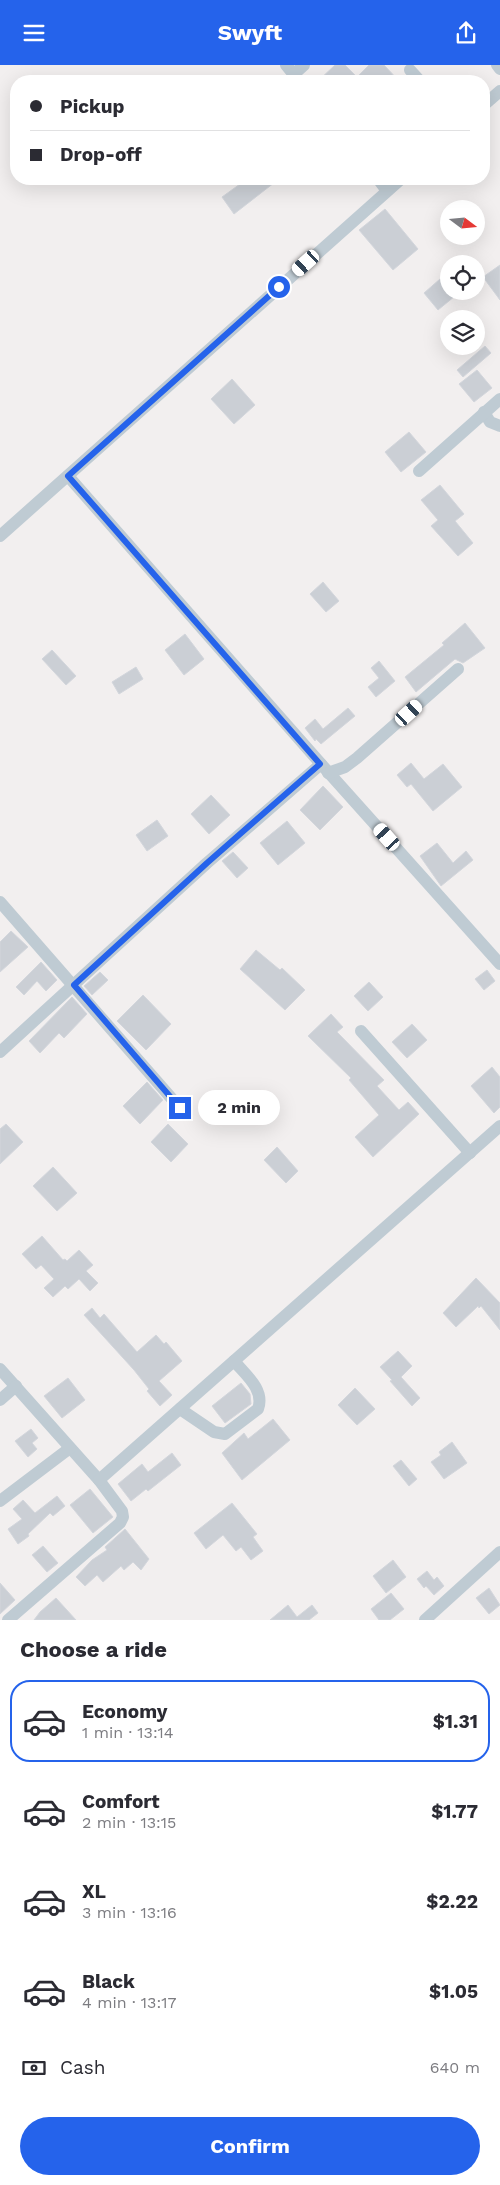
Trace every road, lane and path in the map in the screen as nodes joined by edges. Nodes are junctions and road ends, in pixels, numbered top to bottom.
1 (304, 65) edge
2 (497, 65) edge
3 (500, 69) edge
4 (410, 70) dead end
5 (293, 74) edge
6 (415, 75) edge
7 (500, 91) edge
8 (490, 100) edge
9 (382, 185) edge
10 (394, 185) edge
11 (387, 191) junction
12 (500, 399) edge
13 (484, 413) junction
14 (500, 426) edge
15 (419, 471) dead end
16 (68, 476) junction
17 (0, 536) edge
18 (458, 669) dead end
19 (324, 768) junction
20 (0, 902) edge
21 (500, 963) edge
22 (74, 985) junction
23 (361, 1031) dead end
24 (0, 1052) edge
25 (180, 1108) dead end
26 (500, 1126) edge
27 (470, 1153) junction
28 (234, 1361) junction
29 (0, 1369) edge
30 (16, 1387) junction
31 (0, 1400) edge
32 (180, 1409) junction
33 (70, 1448) junction
34 (99, 1480) junction
35 (0, 1501) edge
36 (500, 1552) edge
37 (433, 1617) edge
38 (8, 1620) edge

1 - 5 street
2 - 3 street
4 - 6 street
7 - 8 street
9 - 11 street
10 - 11 street
11 - 16 street
12 - 13 street
13 - 14 street
13 - 15 street
16 - 17 street
16 - 19 street
18 - 19 street
19 - 21 street
19 - 22 street
20 - 22 street
22 - 24 street
22 - 25 street
23 - 27 street
26 - 27 street
27 - 28 street
28 - 32 street
28 - 32 street
29 - 30 street
30 - 31 street
30 - 33 street
32 - 34 street
33 - 34 street
33 - 35 street
34 - 38 street
36 - 37 street

